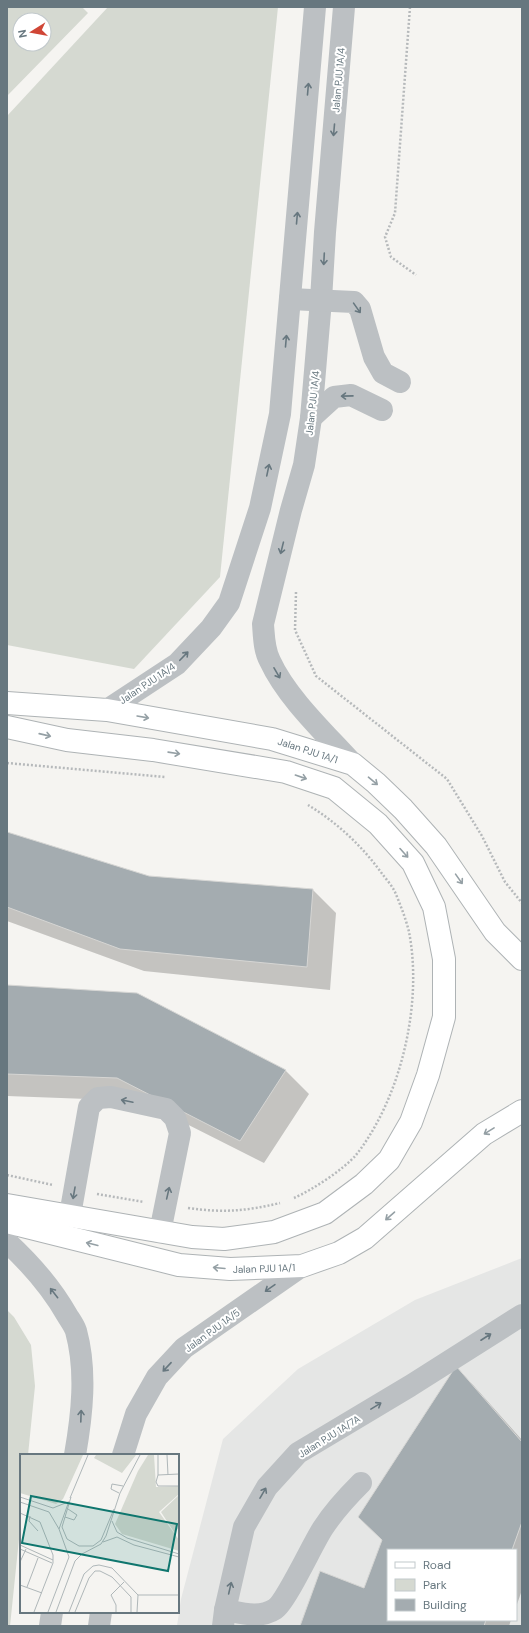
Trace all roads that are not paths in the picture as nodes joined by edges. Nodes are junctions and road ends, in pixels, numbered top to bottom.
1 (315, 7) edge
2 (344, 7) edge
3 (290, 299) junction
4 (322, 300) junction
5 (400, 382) dead end
6 (382, 410) dead end
7 (311, 418) junction
8 (260, 508) junction
9 (291, 510) junction
10 (7, 703) edge
11 (106, 710) junction
12 (7, 726) edge
13 (353, 764) junction
14 (522, 959) edge
15 (522, 1111) edge
16 (7, 1205) edge
17 (70, 1215) junction
18 (7, 1222) edge
19 (160, 1232) junction
20 (7, 1242) edge
21 (302, 1266) junction
22 (522, 1314) edge
23 (75, 1454) edge
24 (123, 1454) edge
25 (361, 1483) dead end
26 (52, 1613) edge
27 (101, 1613) edge
28 (224, 1618) edge
29 (50, 1626) edge
30 (99, 1626) edge

3 -> 1 street, Jalan PJU 1A/4
2 -> 4 street, Jalan PJU 1A/4
3 - 4 street
8 -> 3 street, Jalan PJU 1A/4
4 -> 5 street
4 - 7 street, Jalan PJU 1A/4
6 -> 7 street
7 - 9 street, Jalan PJU 1A/4
8 - 9 street
11 -> 8 street, Jalan PJU 1A/4
9 -> 13 street, Jalan PJU 1A/4
10 - 11 main road, Jalan PJU 1A/1
11 -> 13 main road, Jalan PJU 1A/1
12 -> 19 main road
13 -> 14 main road, Jalan PJU 1A/1
15 -> 21 main road, Jalan PJU 1A/1
16 - 17 main road
17 - 19 main road
19 -> 17 street
21 -> 18 main road, Jalan PJU 1A/1
23 -> 20 street
21 -> 24 street, Jalan PJU 1A/5
28 -> 22 street, Jalan PJU 1A/7A
25 - 28 street
26 - 29 street
27 - 30 street

